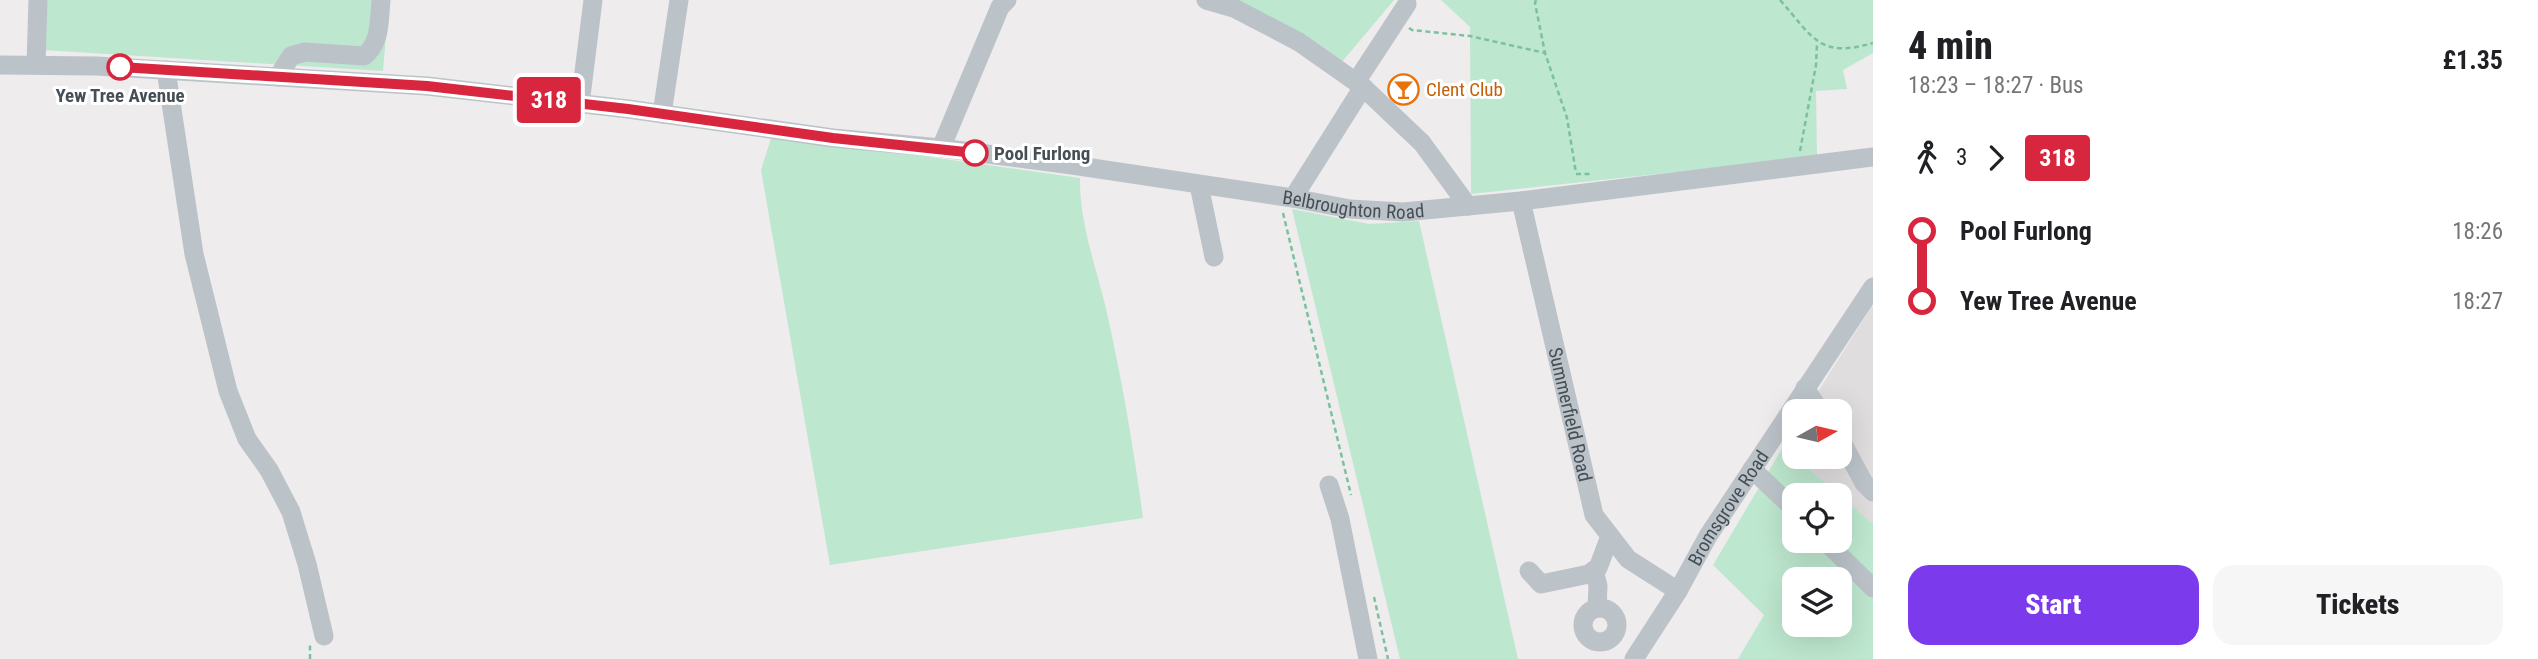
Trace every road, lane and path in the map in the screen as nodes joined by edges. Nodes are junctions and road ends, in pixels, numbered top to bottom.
1 (38, 0) edge
2 (381, 0) edge
3 (593, 0) edge
4 (679, 0) edge
5 (1007, 0) edge
6 (1206, 0) edge
7 (1536, 0) edge
8 (1780, 0) edge
9 (1403, 12) joint
10 (1817, 43) junction
11 (1873, 43) edge
12 (1545, 53) junction
13 (0, 65) edge
14 (36, 65) junction
15 (166, 70) junction
16 (278, 77) junction
17 (1360, 85) junction
18 (580, 104) junction
19 (662, 114) junction
20 (942, 148) junction
21 (1799, 154) dead end
22 (1873, 157) edge
23 (1600, 174) dead end
24 (1199, 184) junction
25 (1578, 184) junction
26 (1287, 198) junction
27 (1521, 201) junction
28 (1468, 206) junction
29 (1214, 257) dead end
30 (1873, 287) edge
31 (1805, 388) junction
32 (1812, 399) edge
33 (1852, 461) edge
34 (1752, 469) junction
35 (1329, 485) dead end
36 (1873, 492) edge
37 (1782, 498) edge
38 (1353, 502) dead end
39 (1609, 536) junction
40 (1837, 553) edge
41 (1529, 570) dead end
42 (1594, 570) junction
43 (1873, 588) edge
44 (1678, 591) junction
45 (1373, 594) dead end
46 (1597, 608) dead end
47 (324, 636) dead end
48 (1368, 659) edge
49 (1388, 659) edge
50 (1634, 659) edge

1 - 14 street
2 - 16 street
3 - 18 street
4 - 19 street
5 - 20 street
6 - 17 street
7 - 12 path
8 - 10 path
9 - 12 path
9 - 17 street
10 - 11 path
10 - 21 path
12 - 25 path
13 - 14 street, Belbroughton Road
14 - 15 street, Belbroughton Road
15 - 16 street, Belbroughton Road
15 - 47 street
16 - 18 street, Belbroughton Road
17 - 26 street
17 - 28 street
18 - 19 street, Belbroughton Road
19 - 20 street, Belbroughton Road
20 - 24 street, Belbroughton Road
22 - 25 street, Belbroughton Road
23 - 25 path
24 - 26 street, Belbroughton Road
24 - 29 street
25 - 27 street, Belbroughton Road
26 - 28 street, Belbroughton Road
26 - 38 path
27 - 28 street, Belbroughton Road
27 - 39 street, Summerfield Road
30 - 31 street, Bromsgrove Road
31 - 32 street
31 - 34 street, Bromsgrove Road
33 - 36 street
34 - 37 street
34 - 44 street, Bromsgrove Road
35 - 48 street
39 - 42 street
39 - 44 street, Summerfield Road
40 - 43 street
41 - 42 street
42 - 46 street
44 - 50 street, Bromsgrove Road
45 - 49 path

